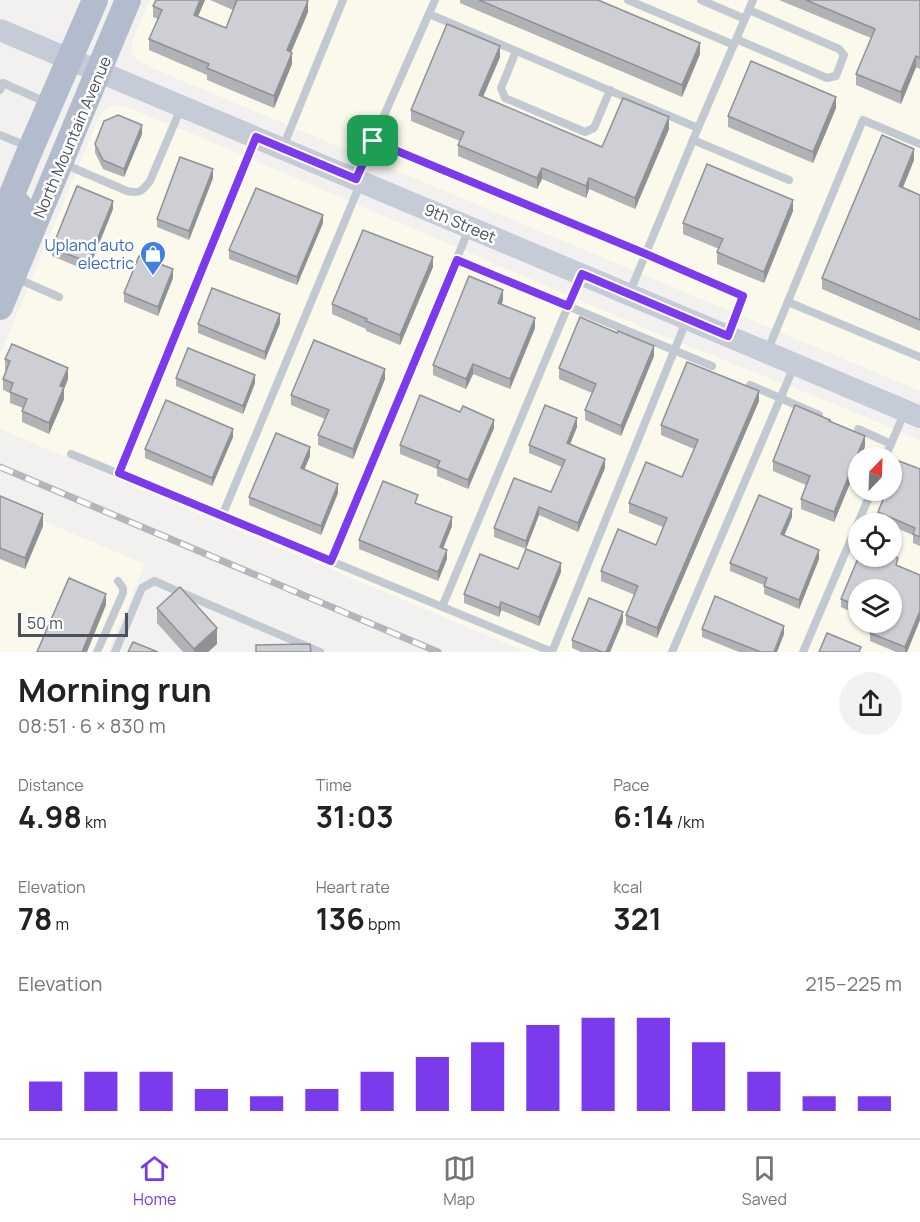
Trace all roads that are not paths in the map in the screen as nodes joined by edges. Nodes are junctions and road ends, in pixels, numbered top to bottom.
1 (95, 0) edge
2 (128, 0) edge
3 (344, 0) edge
4 (435, 0) edge
5 (628, 0) edge
6 (701, 0) edge
7 (753, 0) edge
8 (749, 10) junction
9 (429, 14) junction
10 (745, 19) junction
11 (0, 30) edge
12 (735, 42) junction
13 (516, 51) junction
14 (70, 59) junction
15 (99, 71) junction
16 (1, 84) edge
17 (610, 90) junction
18 (50, 103) junction
19 (182, 106) junction
20 (698, 128) junction
21 (0, 135) edge
22 (256, 137) junction
23 (693, 140) junction
24 (373, 141) junction
25 (920, 144) edge
26 (283, 148) junction
27 (27, 157) junction
28 (61, 162) junction
29 (358, 180) junction
30 (789, 180) dead end
31 (0, 224) edge
32 (470, 227) junction
33 (646, 254) junction
34 (457, 260) junction
35 (582, 274) junction
36 (13, 277) junction
37 (629, 294) junction
38 (60, 297) dead end
39 (788, 302) junction
40 (568, 306) junction
41 (0, 307) edge
42 (687, 319) junction
43 (728, 336) junction
44 (674, 351) junction
45 (767, 352) junction
46 (920, 357) edge
47 (795, 364) junction
48 (712, 366) dead end
49 (750, 385) edge
50 (781, 398) junction
51 (912, 413) edge
52 (819, 415) edge
53 (858, 429) dead end
54 (891, 444) junction
55 (890, 447) edge
56 (71, 454) dead end
57 (119, 473) junction
58 (867, 501) edge
59 (222, 516) junction
60 (331, 561) junction
61 (118, 581) dead end
62 (442, 607) junction
63 (97, 652) edge
64 (115, 652) edge
65 (320, 652) edge
66 (552, 652) edge
67 (672, 652) edge
68 (803, 652) edge

1 - 14 main road, North Mountain Avenue
2 - 15 main road, North Mountain Avenue
3 - 26 lane
4 - 9 lane
5 - 12 lane
6 - 10 lane
7 - 8 lane
8 - 10 lane
8 - 12 lane
9 - 13 lane
9 - 24 lane
10 - 12 lane
11 - 14 street, 9th Street
12 - 20 lane
13 - 17 lane
13 - 17 lane
14 - 15 street, 9th Street
14 - 18 main road, North Mountain Avenue
15 - 19 street, 9th Street
15 - 28 main road, North Mountain Avenue
16 - 18 lane
17 - 20 lane
18 - 27 main road, North Mountain Avenue
19 - 22 street, 9th Street
19 - 28 lane
20 - 23 lane
21 - 27 lane
22 - 26 street, 9th Street
22 - 57 lane
23 - 30 lane
23 - 33 lane
24 - 29 lane
24 - 33 lane
25 - 39 lane
26 - 29 street, 9th Street
27 - 31 main road, North Mountain Avenue
27 - 36 main road
28 - 36 main road, North Mountain Avenue
29 - 32 street, 9th Street
29 - 59 lane
32 - 34 lane
32 - 35 street, 9th Street
33 - 37 lane
33 - 43 lane
34 - 40 lane
34 - 60 lane
35 - 37 street, 9th Street
35 - 40 lane
36 - 38 lane
36 - 41 main road, North Mountain Avenue
37 - 42 street, 9th Street
39 - 45 lane
39 - 46 lane
40 - 44 lane
40 - 62 lane
42 - 43 street, 9th Street
42 - 44 lane
43 - 45 street, 9th Street
44 - 48 lane
44 - 66 lane
45 - 47 street, 9th Street
47 - 50 lane
47 - 51 street, 9th Street
49 - 50 lane
50 - 52 lane
50 - 67 lane
51 - 54 lane
53 - 54 lane
54 - 55 lane
56 - 57 lane
57 - 59 lane
58 - 68 lane
59 - 60 lane
60 - 62 lane
61 - 63 lane
62 - 66 lane
64 - 65 lane

